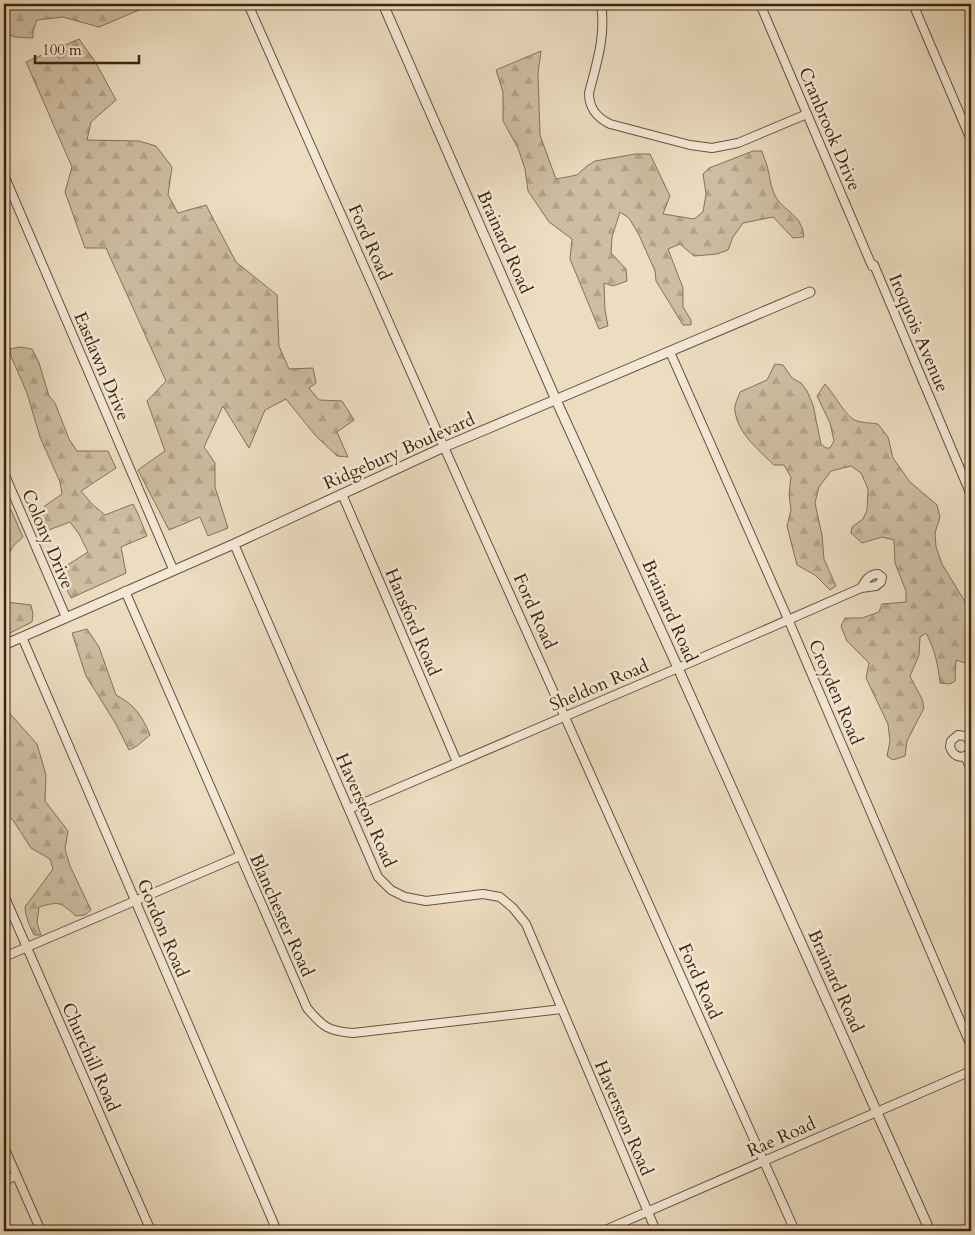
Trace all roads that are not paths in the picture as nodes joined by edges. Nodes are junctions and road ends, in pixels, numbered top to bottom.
1 (248, 4) edge
2 (383, 4) edge
3 (601, 4) edge
4 (760, 4) edge
5 (913, 4) edge
6 (807, 114) junction
7 (971, 140) edge
8 (4, 175) edge
9 (873, 266) joint
10 (810, 292) dead end
11 (670, 352) junction
12 (556, 400) junction
13 (444, 447) junction
14 (4, 473) edge
15 (342, 494) junction
16 (971, 495) edge
17 (234, 544) junction
18 (173, 569) junction
19 (861, 588) dead end
20 (125, 591) junction
21 (66, 617) junction
22 (788, 619) junction
23 (22, 637) junction
24 (4, 645) edge
25 (678, 668) junction
26 (565, 716) junction
27 (971, 742) edge
28 (971, 749) edge
29 (965, 756) junction
30 (457, 762) junction
31 (971, 769) edge
32 (349, 809) junction
33 (240, 856) junction
34 (4, 895) edge
35 (135, 901) junction
36 (26, 947) junction
37 (4, 956) edge
38 (562, 1010) junction
39 (971, 1046) edge
40 (971, 1071) edge
41 (876, 1112) junction
42 (4, 1147) edge
43 (764, 1161) junction
44 (16, 1176) junction
45 (4, 1181) edge
46 (648, 1212) junction
47 (40, 1231) edge
48 (151, 1231) edge
49 (276, 1231) edge
50 (603, 1231) edge
51 (656, 1231) edge
52 (795, 1231) edge
53 (930, 1231) edge

1 - 13 street, Ford Road
2 - 12 street, Brainard Road
3 - 6 street
4 - 6 street, Cranbrook Drive
5 - 7 street
6 - 9 street, Cranbrook Drive
8 - 18 street, Eastlawn Drive
9 - 16 street, Iroquois Avenue
10 - 11 street, Ridgebury Boulevard
11 - 12 street, Ridgebury Boulevard
11 - 22 street, Croyden Road
12 - 13 street, Ridgebury Boulevard
12 - 25 street, Brainard Road
13 - 15 street, Ridgebury Boulevard
13 - 26 street, Ford Road
14 - 21 street, Colony Drive
15 - 17 street, Ridgebury Boulevard
15 - 30 street, Hansford Road
17 - 18 street, Ridgebury Boulevard
17 - 32 street, Haverston Road
18 - 20 street, Ridgebury Boulevard
19 - 22 street, Sheldon Road
20 - 21 street, Ridgebury Boulevard
20 - 33 street, Blanchester Road
21 - 23 street, Ridgebury Boulevard
22 - 25 street, Sheldon Road
22 - 39 street, Croyden Road
23 - 24 street, Ridgebury Boulevard
23 - 35 street, Gordon Road
25 - 26 street, Sheldon Road
25 - 41 street, Brainard Road
26 - 30 street, Sheldon Road
26 - 43 street, Ford Road
27 - 29 street
28 - 29 street
29 - 31 street
30 - 32 street, Sheldon Road
32 - 38 street, Haverston Road
33 - 35 street
33 - 38 street, Blanchester Road
34 - 36 street, Churchill Road
35 - 36 street
35 - 49 street, Gordon Road
36 - 37 street
36 - 48 street, Churchill Road
38 - 46 street, Haverston Road
40 - 41 street, Rae Road
41 - 43 street, Rae Road
41 - 53 street, Brainard Road
42 - 44 street
43 - 46 street, Rae Road
43 - 52 street, Ford Road
44 - 45 street
44 - 47 street
46 - 50 street, Rae Road
46 - 51 street, Haverston Road

